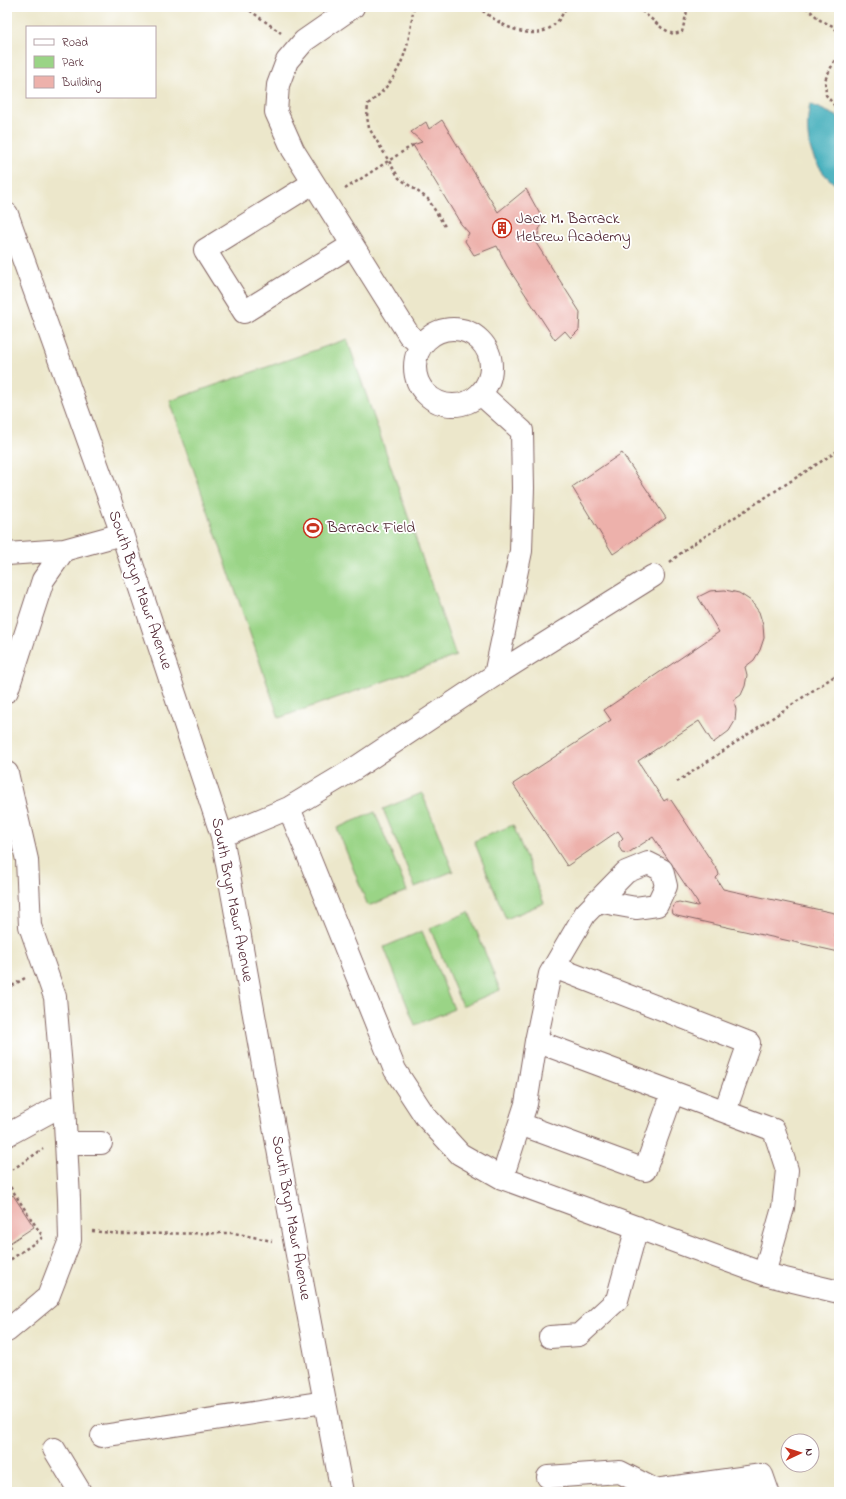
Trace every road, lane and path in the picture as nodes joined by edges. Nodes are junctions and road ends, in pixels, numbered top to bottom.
1 (245, 7) edge
2 (354, 7) edge
3 (414, 7) edge
4 (478, 7) edge
5 (566, 7) edge
6 (637, 7) edge
7 (688, 7) edge
8 (806, 7) edge
9 (839, 33) edge
10 (839, 44) edge
11 (300, 47) junction
12 (839, 111) edge
13 (413, 145) dead end
14 (389, 161) junction
15 (313, 183) junction
16 (325, 202) junction
17 (7, 214) edge
18 (446, 228) dead end
19 (352, 245) junction
20 (420, 346) junction
21 (481, 394) junction
22 (839, 450) edge
23 (122, 534) junction
24 (64, 550) junction
25 (7, 554) edge
26 (653, 576) joint
27 (839, 673) edge
28 (495, 675) junction
29 (7, 691) edge
30 (7, 773) edge
31 (677, 782) dead end
32 (289, 808) junction
33 (222, 836) junction
34 (597, 901) dead end
35 (554, 967) junction
36 (536, 1041) junction
37 (673, 1092) junction
38 (64, 1104) junction
39 (725, 1112) junction
40 (520, 1124) junction
41 (7, 1135) edge
42 (66, 1139) junction
43 (101, 1143) dead end
44 (7, 1173) edge
45 (502, 1178) junction
46 (7, 1182) edge
47 (637, 1227) junction
48 (70, 1228) junction
49 (295, 1244) junction
50 (7, 1262) edge
51 (764, 1274) junction
52 (839, 1292) edge
53 (7, 1331) edge
54 (550, 1337) dead end
55 (325, 1402) junction
56 (102, 1436) dead end
57 (54, 1449) dead end
58 (548, 1477) dead end
59 (655, 1491) edge
60 (80, 1492) edge
61 (342, 1492) edge
62 (768, 1492) edge

1 - 11 path
2 - 11 main road
3 - 14 path
4 - 5 path
6 - 7 path
8 - 9 path
10 - 12 path
11 - 15 main road
13 - 14 path
14 - 16 path
14 - 18 path
15 - 16 main road
15 - 19 main road
16 - 19 main road
17 - 23 main road, South Bryn Mawr Avenue
19 - 20 main road
20 - 21 main road
20 - 21 main road
21 - 28 main road
22 - 26 path
23 - 24 main road
23 - 33 main road, South Bryn Mawr Avenue
24 - 25 main road
24 - 29 main road
26 - 28 main road
27 - 31 path
28 - 32 main road
30 - 38 main road
32 - 33 main road
32 - 45 main road
33 - 49 main road, South Bryn Mawr Avenue
34 - 35 main road
35 - 36 main road
35 - 39 main road
36 - 37 main road
36 - 40 main road
37 - 39 main road
37 - 40 main road
38 - 41 main road
38 - 42 main road
39 - 51 main road
40 - 45 main road
42 - 43 main road
42 - 44 path
42 - 48 main road
45 - 47 main road
46 - 50 path
47 - 51 main road
47 - 54 main road
48 - 49 path
48 - 53 main road
49 - 55 main road, South Bryn Mawr Avenue
51 - 52 main road
55 - 56 main road
55 - 61 main road, South Bryn Mawr Avenue
57 - 60 main road
58 - 59 main road
59 - 62 main road

